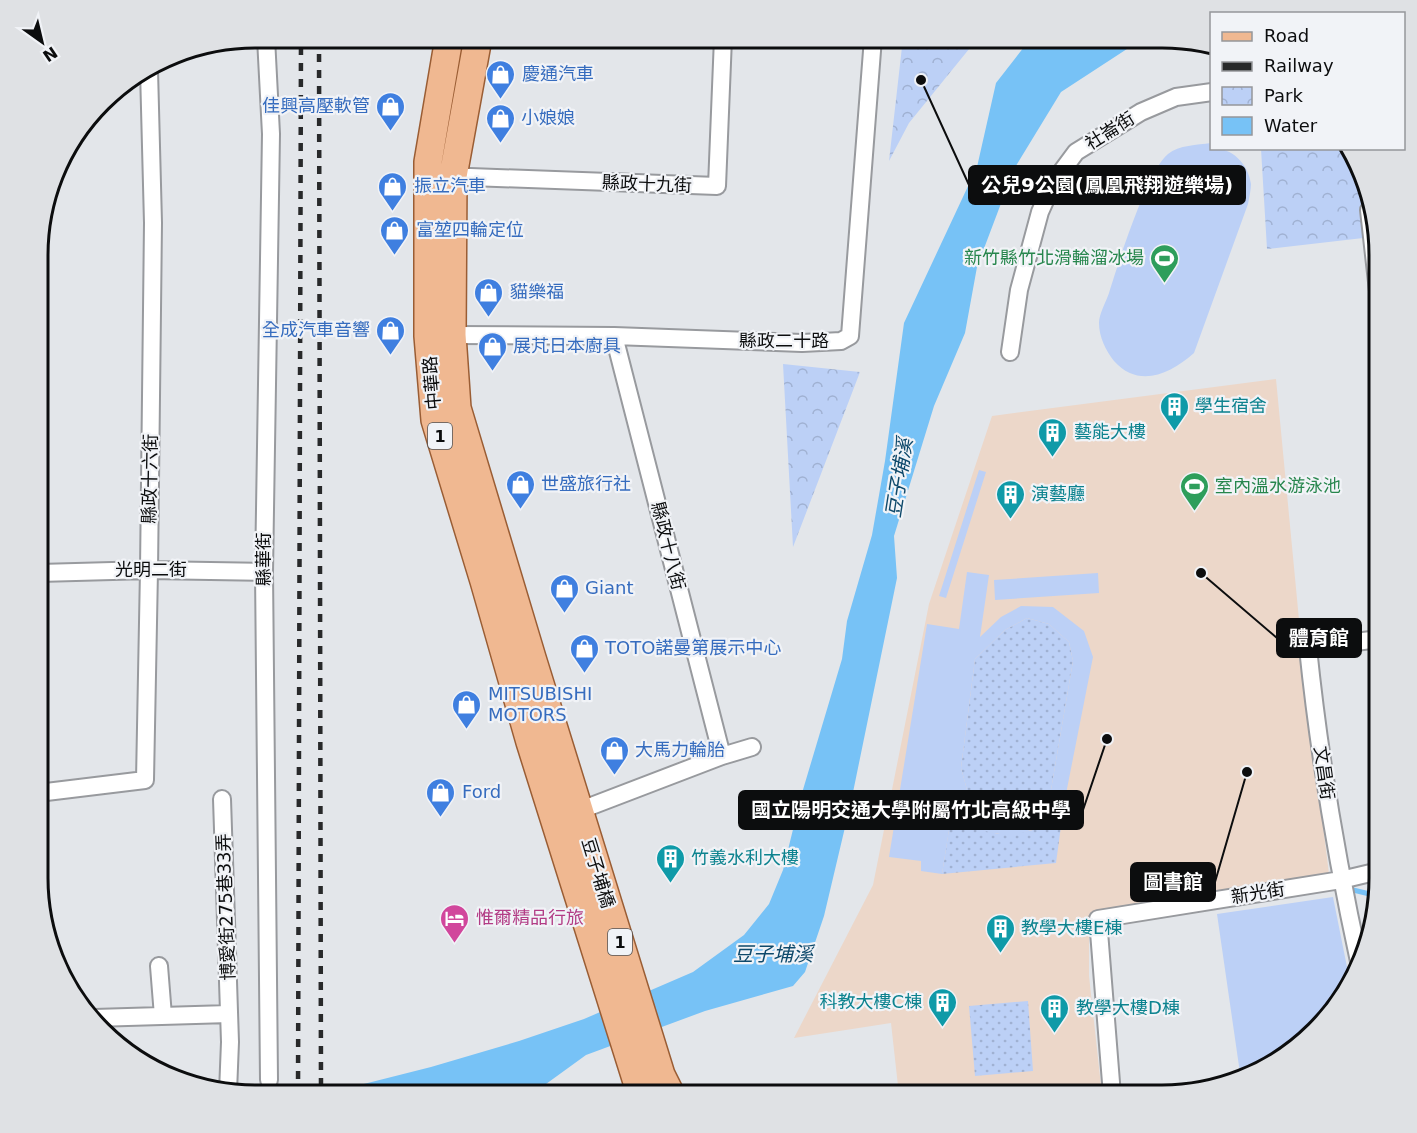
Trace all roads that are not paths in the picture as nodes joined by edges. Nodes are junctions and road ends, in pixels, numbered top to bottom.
1 (267, 48) edge
2 (447, 48) edge
3 (475, 48) edge
4 (723, 48) edge
5 (872, 48) edge
6 (149, 78) edge
7 (1210, 92) edge
8 (440, 176) junction
9 (452, 335) junction
10 (614, 336) junction
11 (1010, 352) dead end
12 (150, 570) junction
13 (264, 572) junction
14 (48, 573) edge
15 (1369, 640) edge
16 (752, 747) dead end
17 (722, 756) junction
18 (48, 793) edge
19 (222, 799) dead end
20 (567, 815) junction
21 (1369, 873) edge
22 (1341, 880) junction
23 (1356, 948) edge
24 (159, 966) dead end
25 (229, 1014) junction
26 (163, 1016) junction
27 (103, 1018) edge
28 (269, 1080) dead end
29 (228, 1083) edge
30 (652, 1085) edge
31 (1111, 1085) edge

1 - 13 street, 縣華街
2 - 8 main road, 中華路 / 1
3 - 8 main road, 中華路 / 1
4 - 8 street, 縣政十九街
5 - 10 street, 縣政二十路
6 - 12 street, 縣政十六街
7 - 11 street, 社崙街
8 - 9 main road, 中華路 / 1
8 - 20 main road, 中華路 / 1
9 - 10 street, 縣政二十路
9 - 20 main road, 中華路 / 1
10 - 17 street, 縣政十八街
12 - 13 street, 光明二街
12 - 14 street, 光明二街
12 - 18 street, 縣政十六街
13 - 28 street, 縣華街
15 - 22 street, 文昌街
16 - 17 street
17 - 20 street
19 - 25 street, 博愛街275巷33弄
20 - 30 main road, 豆子埔橋 / 1
21 - 22 street, 新光街
22 - 23 street, 文昌街
22 - 31 street, 新光街
24 - 26 street
25 - 26 street
25 - 29 street, 博愛街275巷33弄
26 - 27 street

